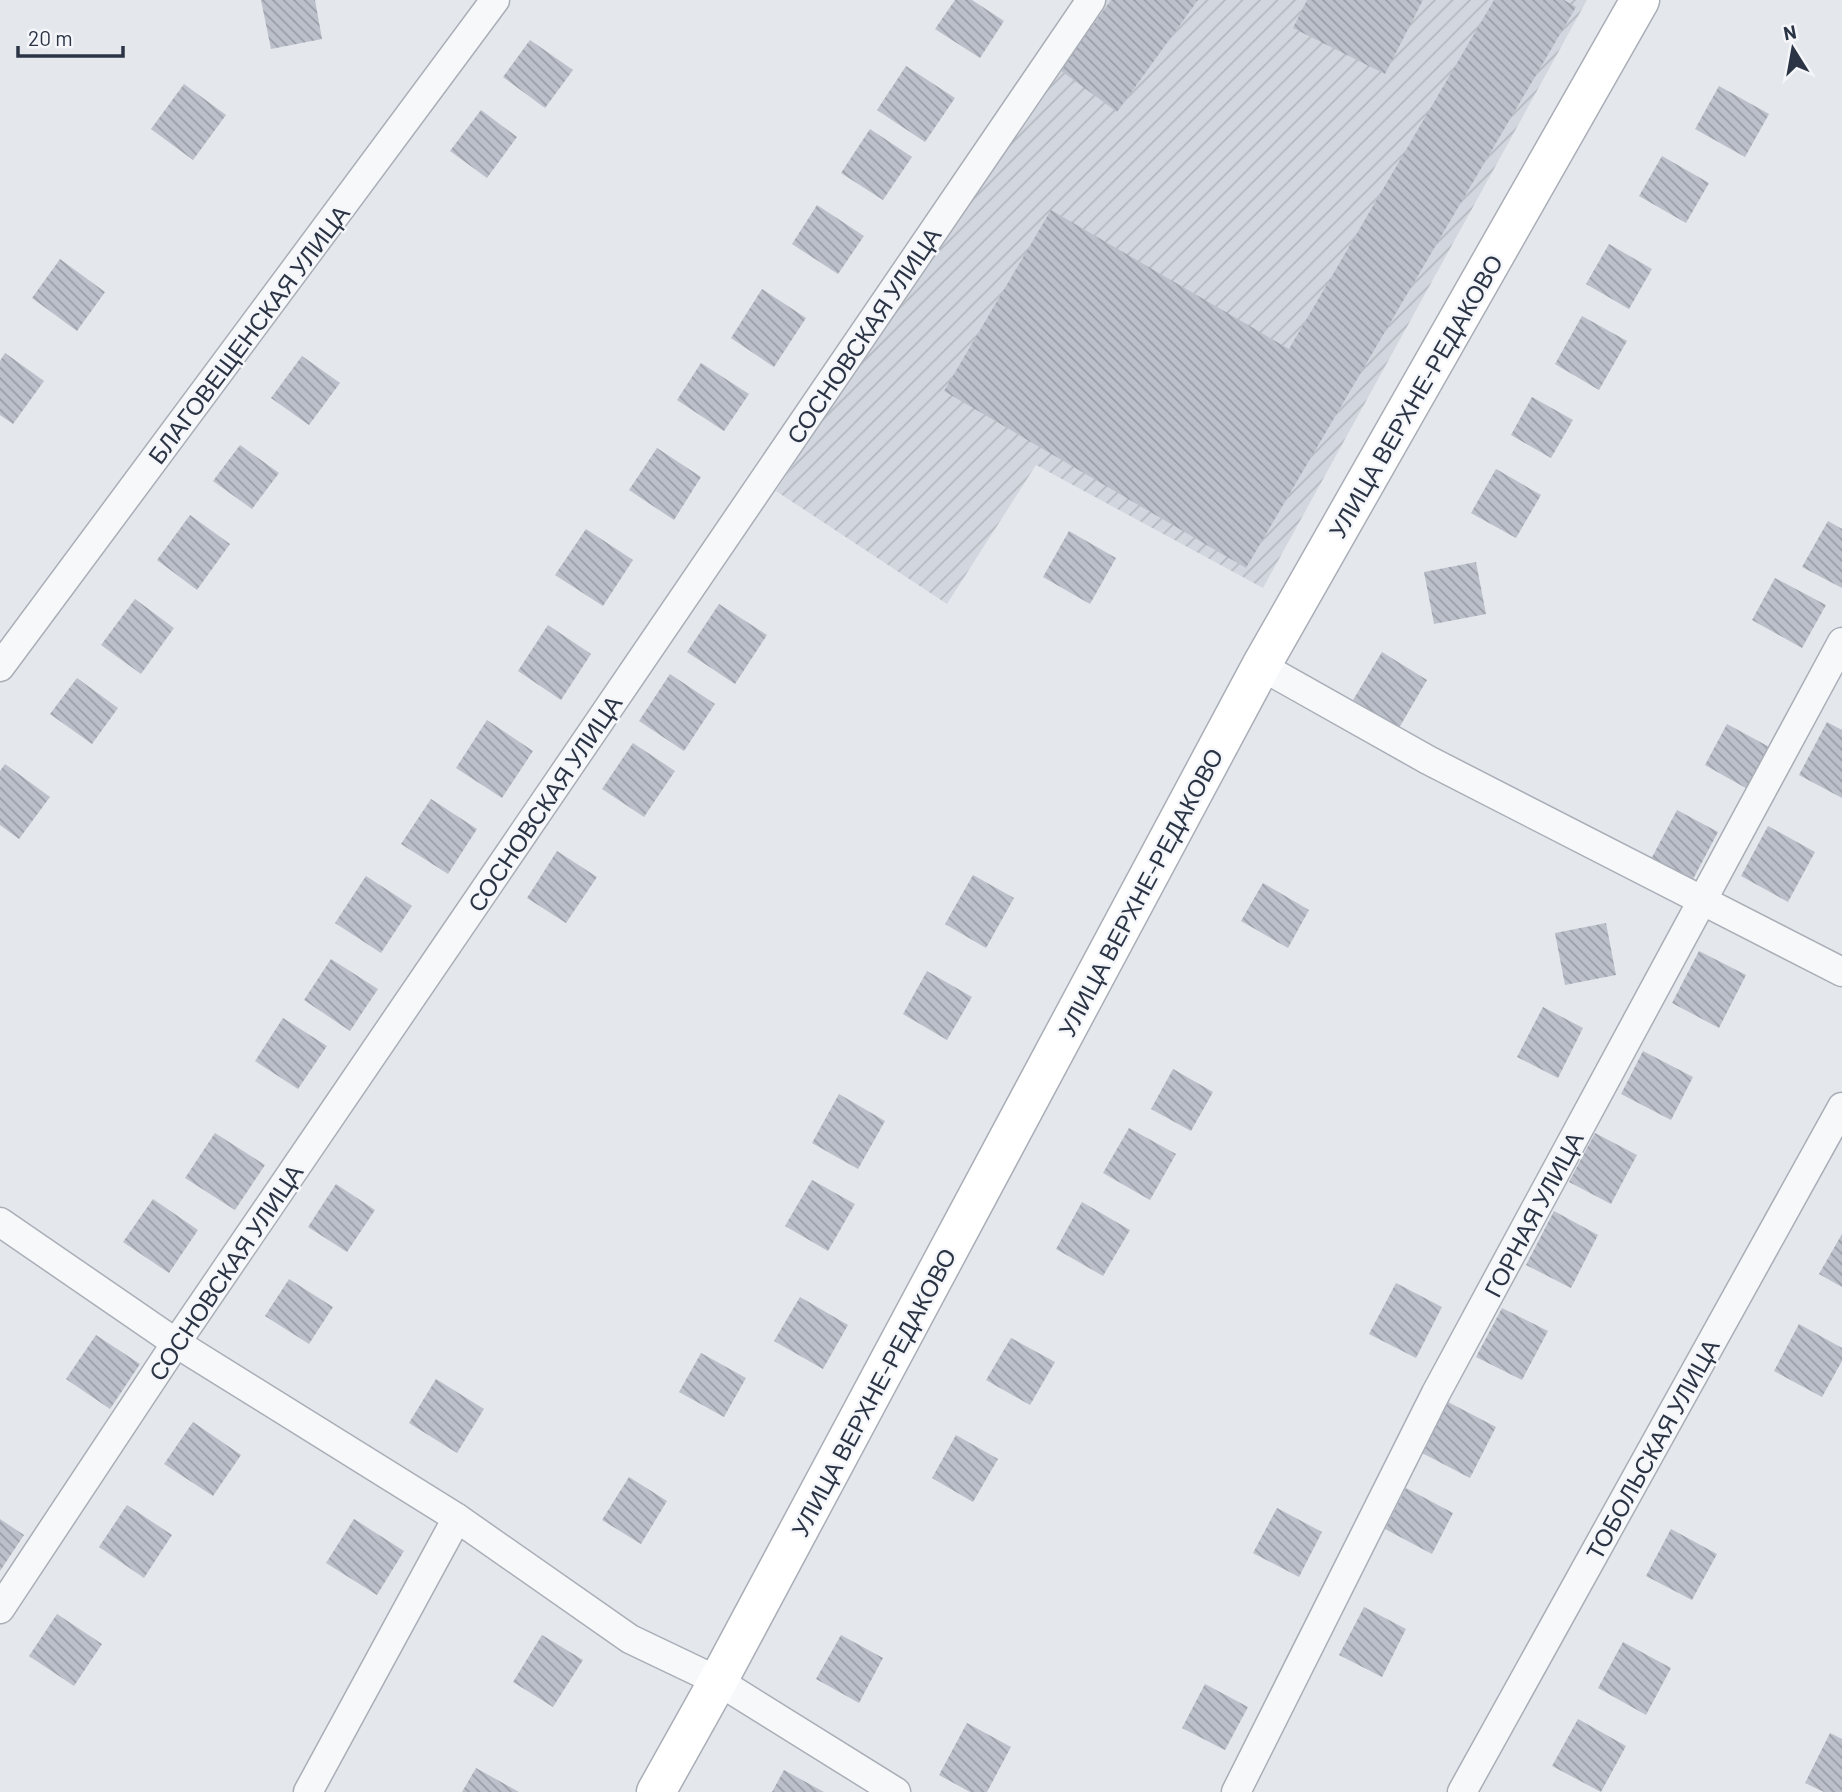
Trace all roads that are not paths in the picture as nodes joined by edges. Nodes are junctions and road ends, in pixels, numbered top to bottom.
1 (495, 0) edge
2 (1091, 0) edge
3 (1640, 0) edge
4 (1842, 642) edge
5 (1261, 666) junction
6 (0, 667) edge
7 (1702, 901) junction
8 (1842, 972) edge
9 (1842, 1107) edge
10 (0, 1222) edge
11 (176, 1343) junction
12 (457, 1518) junction
13 (0, 1609) edge
14 (718, 1681) junction
15 (308, 1792) edge
16 (656, 1792) edge
17 (896, 1792) edge
18 (1236, 1792) edge
19 (1462, 1792) edge

1 - 6 street, БЛАГОВЕЩЕНСКАЯ УЛИЦА
2 - 11 street, СОСНОВСКАЯ УЛИЦА
3 - 5 street, УЛИЦА ВЕРХНЕ-РЕДАКОВО
4 - 7 street, ГОРНАЯ УЛИЦА
5 - 7 street
5 - 14 street, УЛИЦА ВЕРХНЕ-РЕДАКОВО
7 - 8 street
7 - 18 street, ГОРНАЯ УЛИЦА
9 - 19 street, ТОБОЛЬСКАЯ УЛИЦА
10 - 11 street
11 - 12 street
11 - 13 street, СОСНОВСКАЯ УЛИЦА
12 - 14 street
12 - 15 street
14 - 16 street, УЛИЦА ВЕРХНЕ-РЕДАКОВО
14 - 17 street

